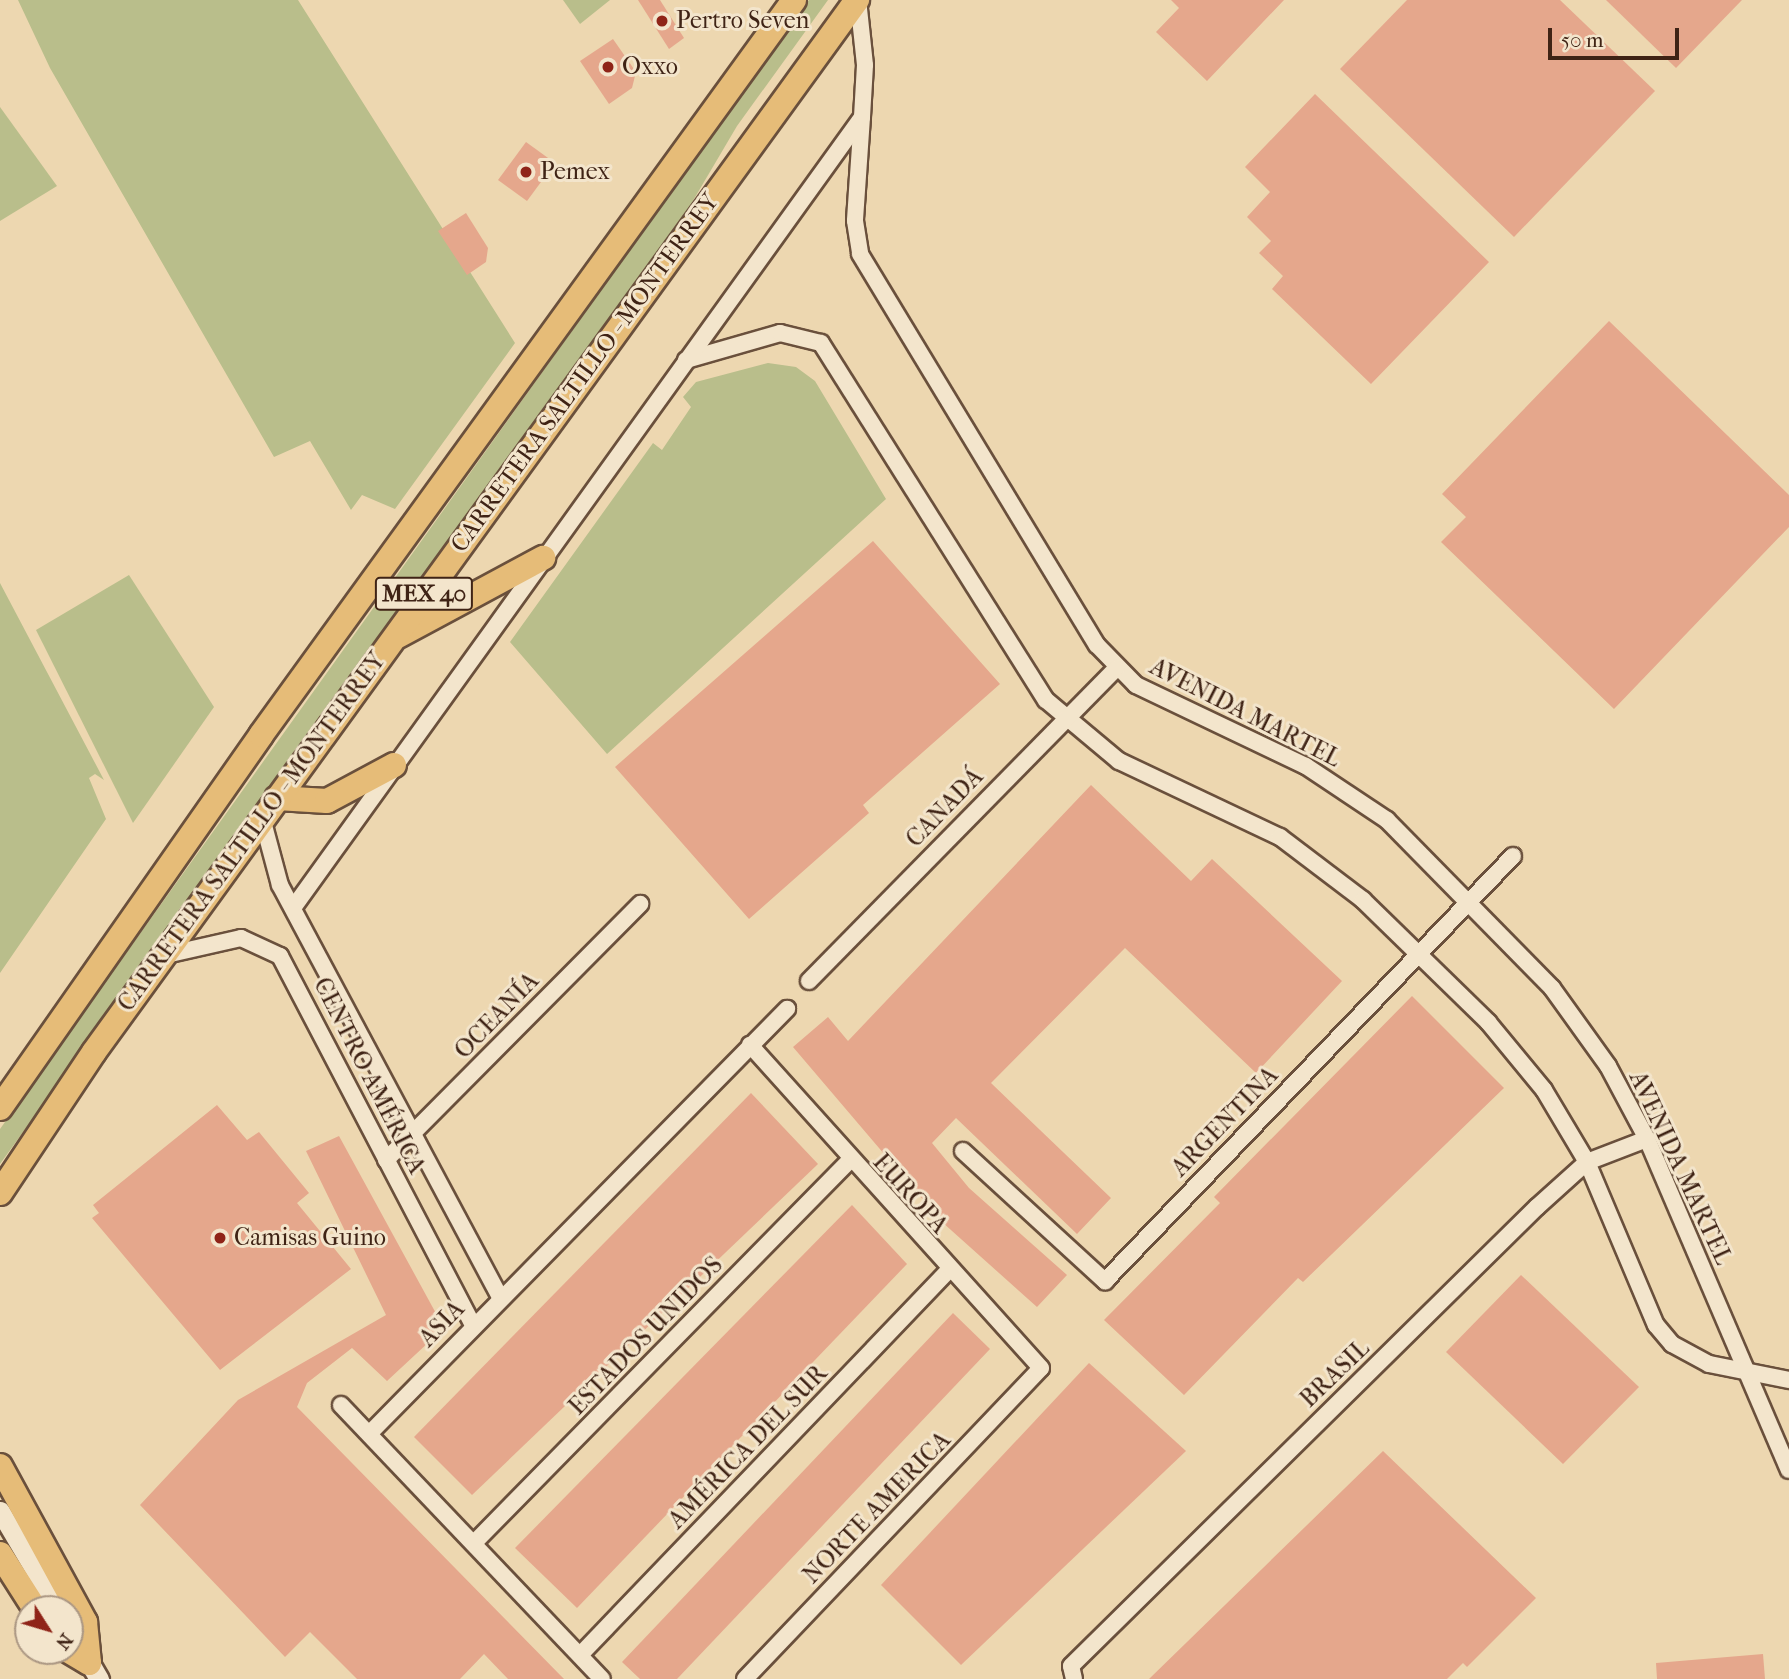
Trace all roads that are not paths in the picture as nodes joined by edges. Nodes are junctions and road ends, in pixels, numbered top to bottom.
1 (794, 0) edge
2 (839, 0) edge
3 (857, 0) edge
4 (862, 117) junction
5 (678, 247) junction
6 (686, 360) junction
7 (543, 558) junction
8 (391, 639) junction
9 (1116, 669) junction
10 (1063, 719) junction
11 (394, 765) junction
12 (277, 798) junction
13 (262, 818) junction
14 (1513, 856) dead end
15 (1469, 900) junction
16 (640, 904) dead end
17 (293, 908) junction
18 (1419, 952) junction
19 (166, 955) junction
20 (809, 981) dead end
21 (787, 1009) dead end
22 (750, 1045) junction
23 (0, 1108) edge
24 (415, 1134) junction
25 (1647, 1139) junction
26 (963, 1151) dead end
27 (386, 1160) junction
28 (850, 1160) junction
29 (1587, 1163) junction
30 (0, 1193) edge
31 (948, 1270) junction
32 (500, 1297) junction
33 (472, 1325) junction
34 (1041, 1368) joint
35 (1749, 1373) junction
36 (1789, 1380) edge
37 (341, 1405) dead end
38 (370, 1433) junction
39 (0, 1466) edge
40 (1789, 1470) edge
41 (0, 1511) edge
42 (474, 1543) junction
43 (0, 1554) edge
44 (26, 1595) edge
45 (50, 1595) edge
46 (581, 1654) junction
47 (86, 1664) edge
48 (1072, 1672) edge
49 (602, 1679) edge
50 (745, 1679) edge

1 - 23 main road, CARRETERA SALTILLO - MONTERREY / MEX 40
2 - 5 main road
3 - 4 street, AVENIDA MARTEL
3 - 5 main road, CARRETERA SALTILLO - MONTERREY / MEX 40
4 - 6 street
4 - 9 street, AVENIDA MARTEL
5 - 8 main road, CARRETERA SALTILLO - MONTERREY / MEX 40
6 - 7 street
6 - 10 street
7 - 8 main road
7 - 11 street
8 - 12 main road, CARRETERA SALTILLO - MONTERREY / MEX 40
9 - 10 street, CANADÁ
9 - 15 street, AVENIDA MARTEL
10 - 18 street
10 - 20 street, CANADÁ
11 - 12 main road
11 - 17 street
12 - 13 main road, CARRETERA SALTILLO - MONTERREY / MEX 40
13 - 17 street, CENTRO AMÉRICA
13 - 19 main road, CARRETERA SALTILLO - MONTERREY / MEX 40
14 - 15 street, ARGENTINA
15 - 18 street, ARGENTINA
15 - 25 street, AVENIDA MARTEL
16 - 24 street, OCEANÍA
17 - 24 street, CENTRO AMÉRICA
18 - 26 street, ARGENTINA
18 - 29 street
19 - 27 street, CENTRO AMÉRICA
19 - 30 main road, CARRETERA SALTILLO - MONTERREY / MEX 40
21 - 22 street, ASIA
22 - 28 street, EUROPA
22 - 32 street, ASIA
24 - 27 street, OCEANÍA
24 - 32 street, CENTRO AMÉRICA
25 - 29 street, BRASIL
25 - 35 street, AVENIDA MARTEL
27 - 33 street, CENTRO AMÉRICA
28 - 31 street, EUROPA
28 - 42 street, ESTADOS UNIDOS
29 - 35 street
29 - 48 street, BRASIL
31 - 34 street, EUROPA
31 - 46 street, AMÉRICA DEL SUR
32 - 33 street, ASIA
33 - 38 street, ASIA
34 - 50 street, NORTE AMERICA
35 - 36 street
35 - 40 street, AVENIDA MARTEL
37 - 38 street
38 - 42 street
39 - 47 main road
41 - 45 street
42 - 46 street
43 - 44 main road
46 - 49 street

